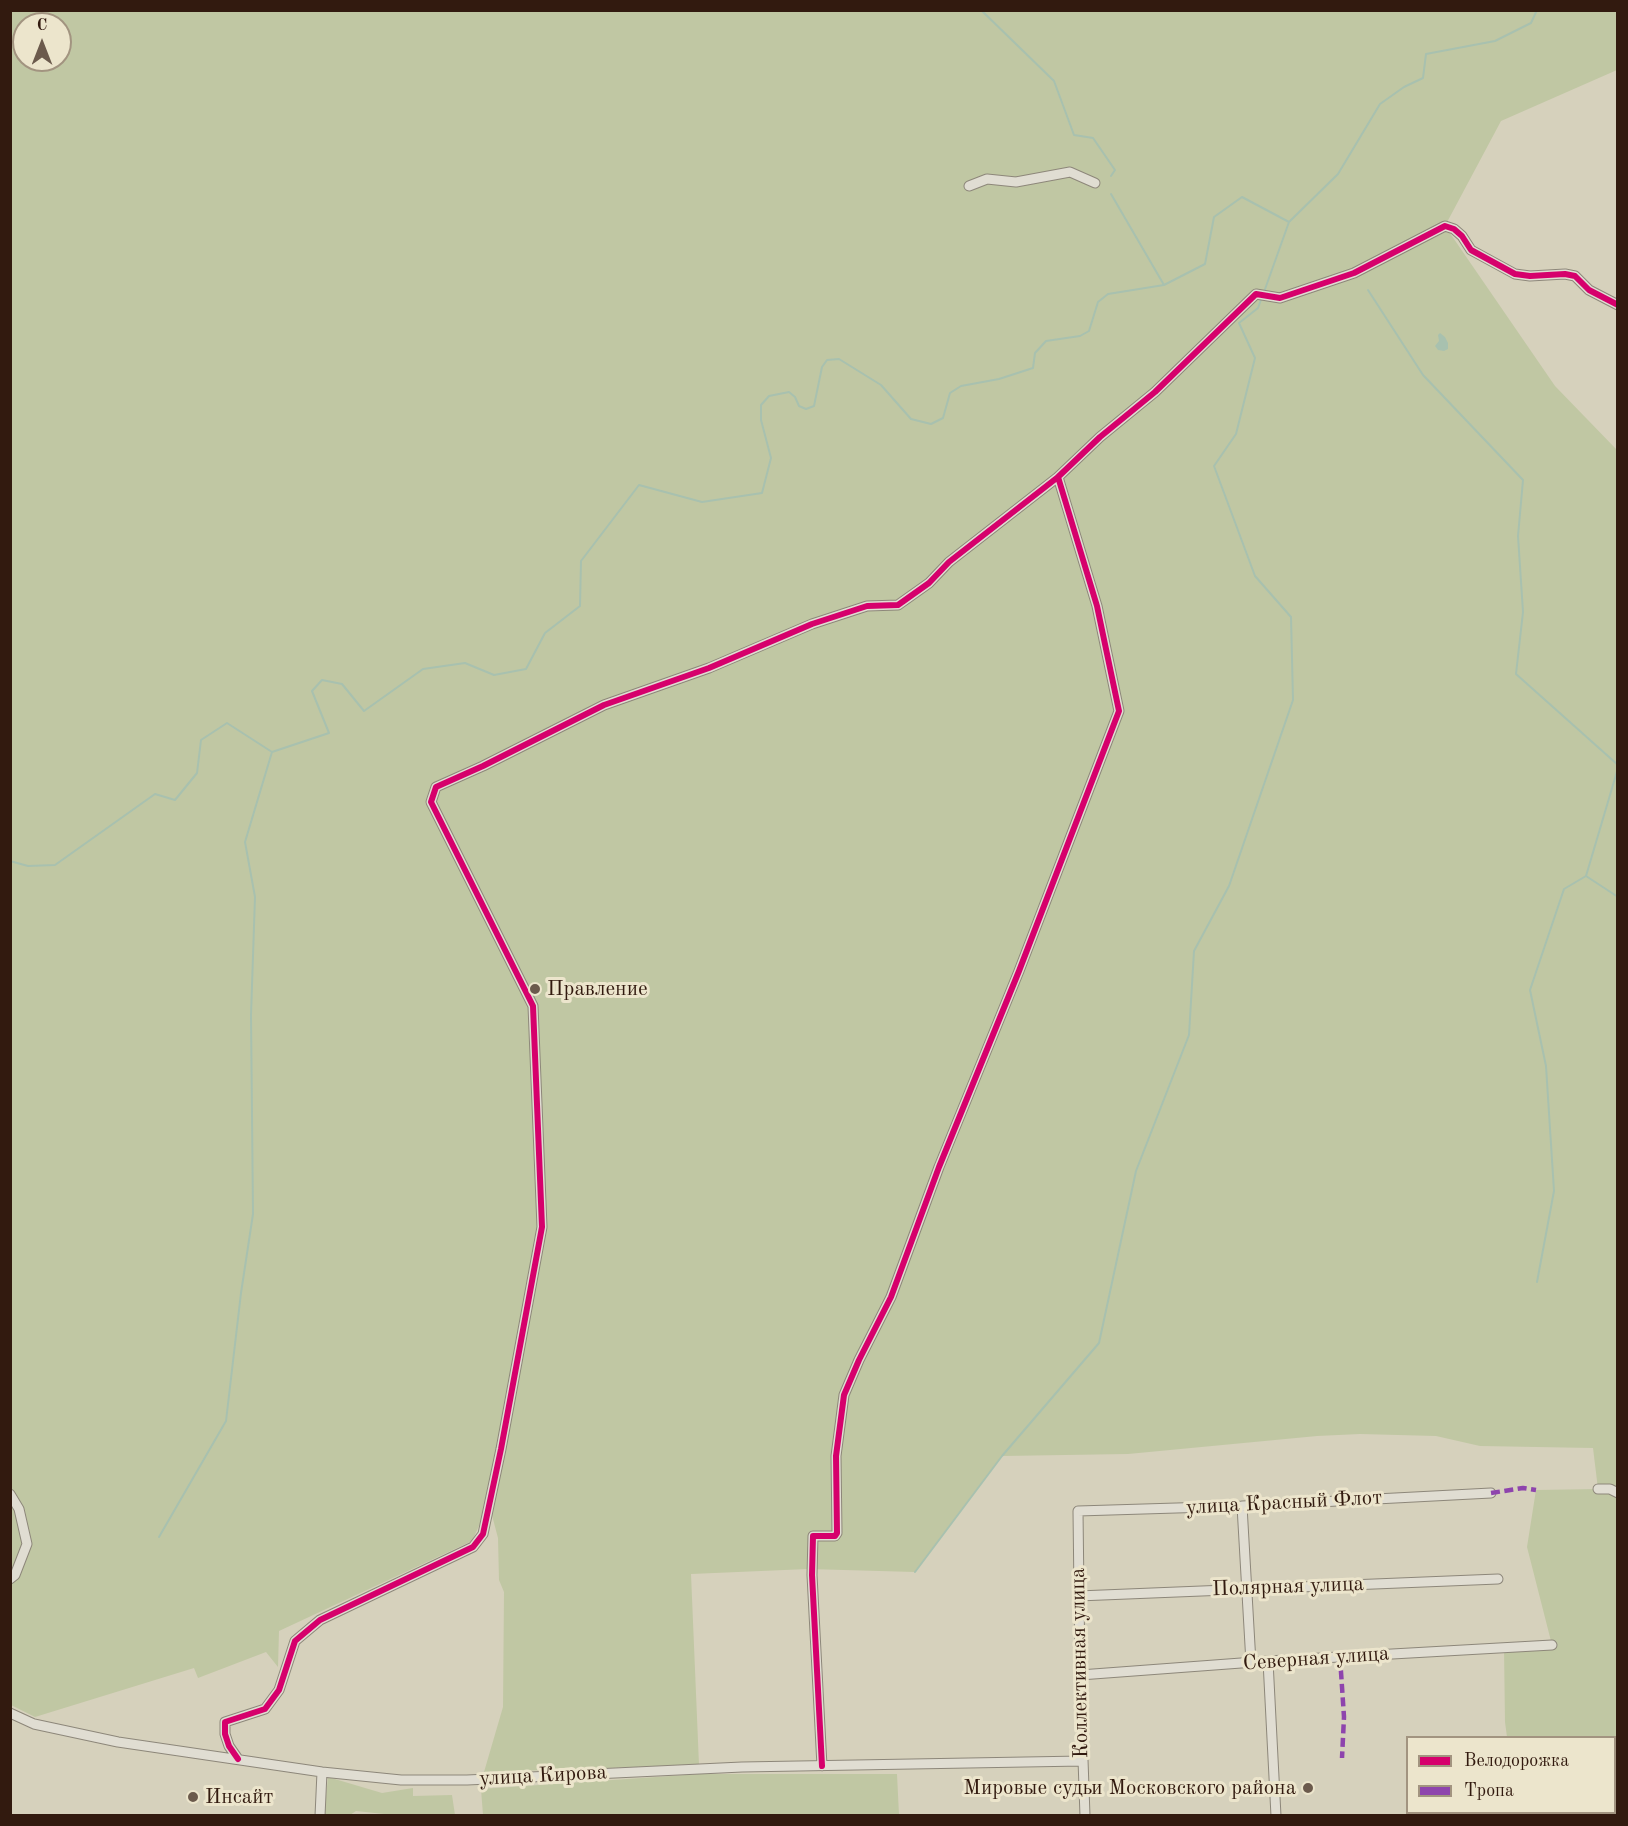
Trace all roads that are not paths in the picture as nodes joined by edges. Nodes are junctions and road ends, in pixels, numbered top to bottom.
1 (1095, 183) dead end
2 (969, 186) dead end
3 (1617, 305) edge
4 (1058, 477) junction
5 (1598, 1489) dead end
6 (1491, 1493) dead end
7 (1617, 1493) edge
8 (10, 1494) edge
9 (1242, 1506) junction
10 (1078, 1511) joint
11 (10, 1579) edge
12 (1498, 1579) dead end
13 (1247, 1589) junction
14 (1078, 1596) junction
15 (1552, 1645) dead end
16 (1268, 1661) junction
17 (1251, 1663) junction
18 (1080, 1675) junction
19 (10, 1713) edge
20 (238, 1759) junction
21 (1082, 1761) junction
22 (822, 1766) junction
23 (322, 1772) junction
24 (320, 1815) edge
25 (1085, 1815) edge
26 (1276, 1815) edge

1 - 2 street
3 - 4 street
4 - 20 street
4 - 22 street
5 - 7 street
6 - 9 street, улица Красный Флот
8 - 11 street
9 - 10 street, улица Красный Флот
9 - 13 street
10 - 14 street, Коллективная улица
12 - 13 street, Полярная улица
13 - 14 street, Полярная улица
13 - 17 street
14 - 18 street, Коллективная улица
15 - 16 street, Северная улица
16 - 17 street, Северная улица
16 - 26 street
17 - 18 street, Северная улица
18 - 21 street, Коллективная улица
19 - 20 street, улица Кирова
20 - 23 street, улица Кирова
21 - 22 street, улица Кирова
21 - 25 street, Коллективная улица
22 - 23 street, улица Кирова
23 - 24 street

